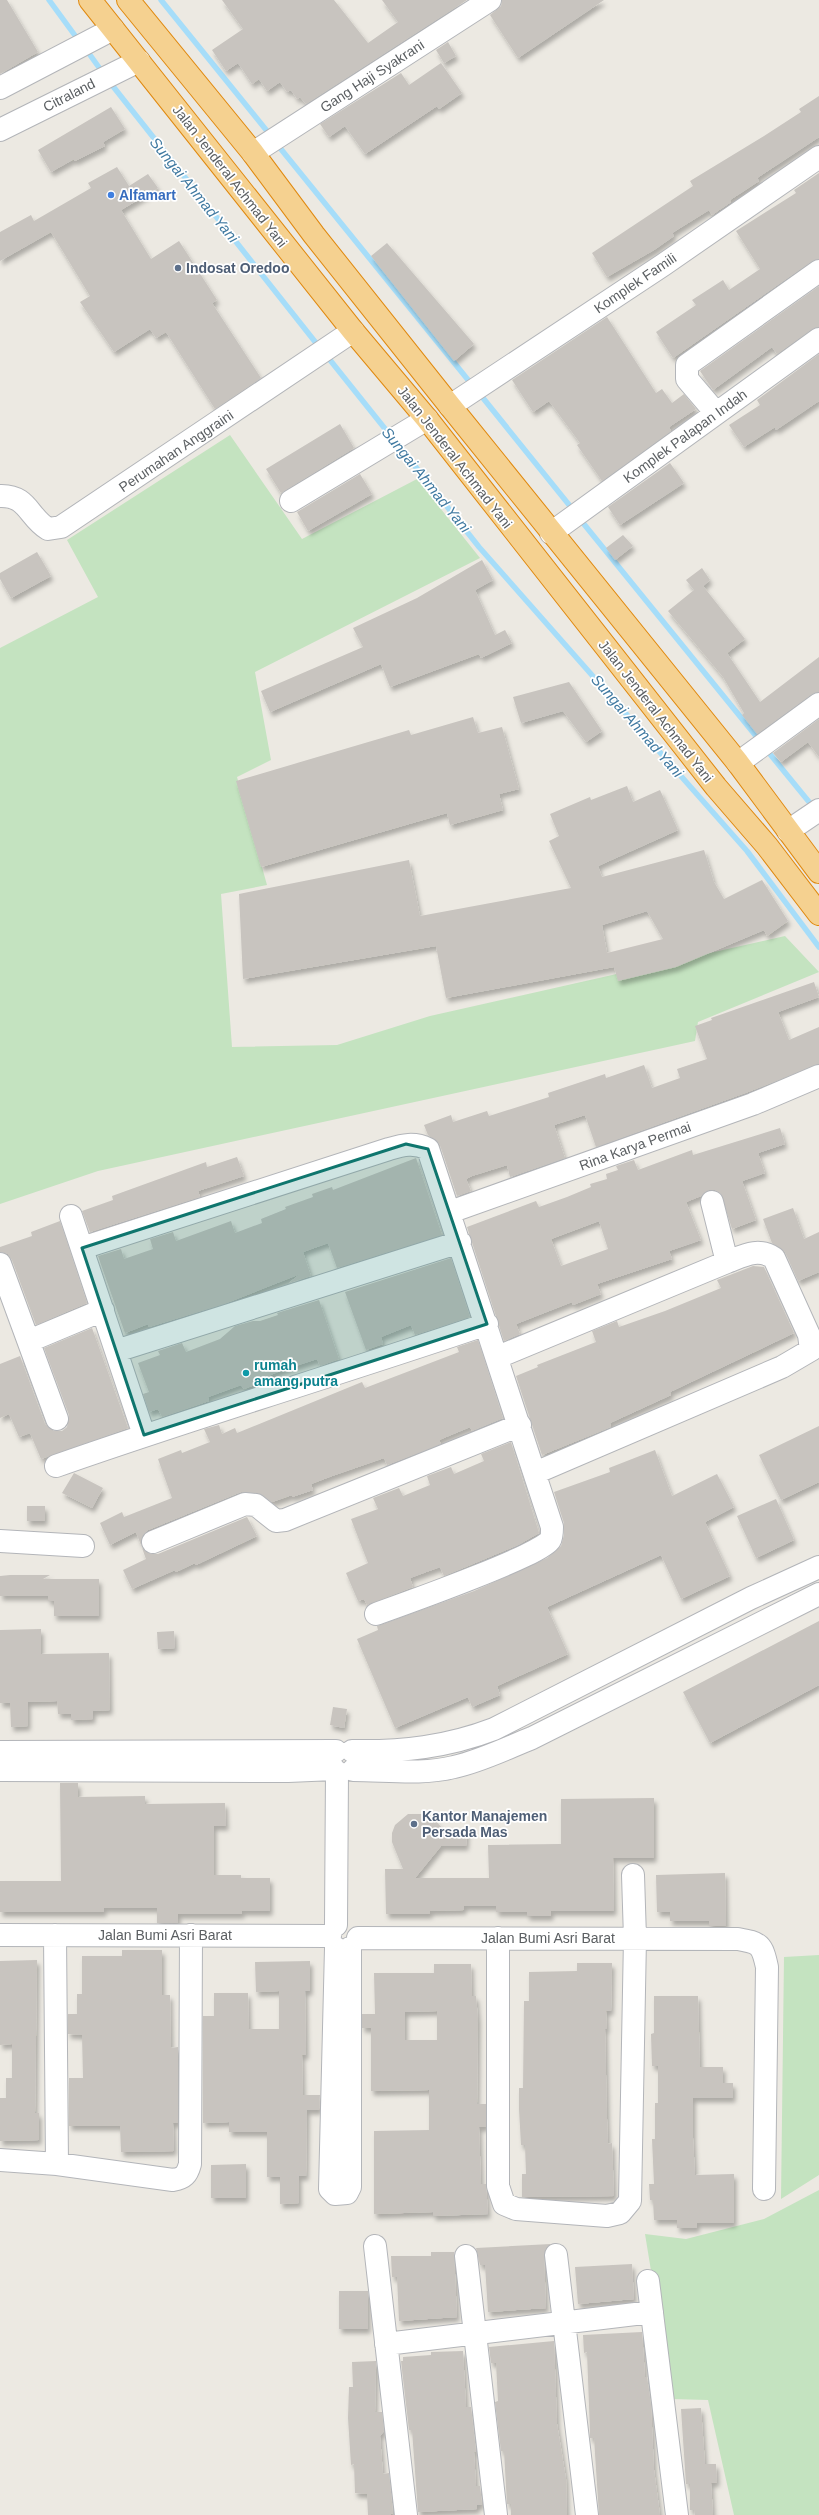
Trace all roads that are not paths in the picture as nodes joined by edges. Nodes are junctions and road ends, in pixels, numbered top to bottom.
1 (90, 0) edge
2 (128, 0) edge
3 (490, 0) edge
4 (113, 29) junction
5 (139, 61) junction
6 (0, 88) edge
7 (0, 130) edge
8 (253, 153) junction
9 (819, 157) edge
10 (819, 271) edge
11 (353, 331) junction
12 (819, 339) edge
13 (450, 406) junction
14 (716, 413) junction
15 (427, 419) junction
16 (0, 496) edge
17 (291, 502) dead end
18 (551, 533) junction
19 (819, 704) edge
20 (738, 763) junction
21 (819, 810) edge
22 (788, 831) junction
23 (819, 872) edge
24 (819, 914) edge
25 (819, 1076) edge
26 (712, 1202) dead end
27 (450, 1212) junction
28 (71, 1216) dead end
29 (460, 1242) junction
30 (82, 1248) junction
31 (727, 1262) junction
32 (0, 1264) edge
33 (103, 1310) junction
34 (486, 1324) junction
35 (28, 1341) junction
36 (116, 1351) junction
37 (498, 1358) junction
38 (57, 1419) dead end
39 (520, 1425) junction
40 (144, 1435) junction
41 (56, 1466) dead end
42 (535, 1473) junction
43 (0, 1541) edge
44 (153, 1542) dead end
45 (83, 1546) dead end
46 (819, 1567) edge
47 (819, 1594) edge
48 (376, 1614) dead end
49 (0, 1752) edge
50 (344, 1764) junction
51 (0, 1770) edge
52 (634, 1875) dead end
53 (0, 1935) edge
54 (55, 1935) junction
55 (191, 1936) junction
56 (343, 1936) junction
57 (498, 1938) junction
58 (635, 1938) junction
59 (0, 2160) edge
60 (57, 2164) junction
61 (764, 2189) dead end
62 (375, 2246) dead end
63 (556, 2255) dead end
64 (466, 2256) dead end
65 (648, 2281) dead end
66 (652, 2312) junction
67 (564, 2323) junction
68 (475, 2333) junction
69 (386, 2344) junction
70 (406, 2515) edge
71 (496, 2515) edge
72 (587, 2515) edge
73 (677, 2515) edge

1 - 4 highway, Jalan Jenderal Achmad Yani
2 - 8 highway, Jalan Jenderal Achmad Yani
3 - 8 street, Gang Haji Syakrani
4 - 5 highway, Jalan Jenderal Achmad Yani
4 - 6 street
5 - 7 street, Citraland
5 - 11 highway, Jalan Jenderal Achmad Yani
8 - 13 highway, Jalan Jenderal Achmad Yani
9 - 13 street, Komplek Famili
10 - 14 street
11 - 15 highway, Jalan Jenderal Achmad Yani
11 - 16 street, Perumahan Anggraini
12 - 14 street, Komplek Palapan Indah
13 - 18 highway, Jalan Jenderal Achmad Yani
14 - 18 street, Komplek Palapan Indah
15 - 17 street
15 - 24 highway, Jalan Jenderal Achmad Yani
18 - 20 highway, Jalan Jenderal Achmad Yani
19 - 20 street
20 - 22 highway, Jalan Jenderal Achmad Yani
21 - 22 street
22 - 23 highway, Jalan Jenderal Achmad Yani
25 - 27 street, Rina Karya Permai
26 - 31 street
27 - 29 street
27 - 30 street
28 - 30 street
29 - 34 street
29 - 36 street
30 - 33 street
31 - 37 street
31 - 42 street
32 - 35 street
33 - 35 street
33 - 36 street
34 - 37 street
34 - 40 street
35 - 38 street
36 - 40 street
37 - 39 street
39 - 42 street
39 - 44 street
40 - 41 street
42 - 48 street
43 - 45 street
46 - 50 street
47 - 50 street
49 - 50 street
50 - 51 street
50 - 56 street
52 - 58 street
53 - 54 street, Jalan Bumi Asri Barat
54 - 55 street, Jalan Bumi Asri Barat
54 - 60 street
55 - 56 street, Jalan Bumi Asri Barat
55 - 60 street
56 - 56 street
56 - 57 street, Jalan Bumi Asri Barat
57 - 58 street, Jalan Bumi Asri Barat
57 - 58 street
58 - 61 street, Jalan Bumi Asri Barat
59 - 60 street
62 - 69 street
63 - 67 street
64 - 68 street
65 - 66 street
66 - 67 street
66 - 73 street
67 - 68 street
67 - 72 street
68 - 69 street
68 - 71 street
69 - 70 street

